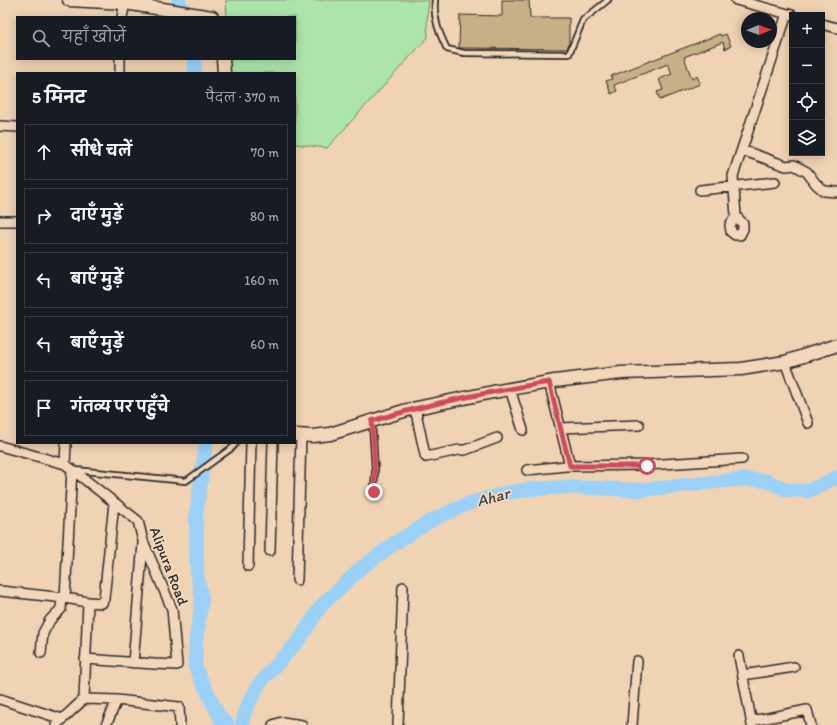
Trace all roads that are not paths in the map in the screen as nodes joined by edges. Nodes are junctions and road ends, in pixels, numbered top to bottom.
1 (69, 0) edge
2 (436, 0) edge
3 (608, 0) edge
4 (736, 0) edge
5 (125, 3) junction
6 (142, 3) edge
7 (789, 15) edge
8 (122, 16) edge
9 (207, 16) edge
10 (789, 18) edge
11 (825, 25) edge
12 (837, 28) edge
13 (120, 60) edge
14 (223, 60) edge
15 (120, 72) edge
16 (224, 72) edge
17 (0, 126) edge
18 (16, 127) edge
19 (742, 150) junction
20 (775, 182) dead end
21 (734, 186) junction
22 (700, 190) dead end
23 (837, 192) edge
24 (736, 216) dead end
25 (0, 221) edge
26 (16, 221) edge
27 (837, 345) edge
28 (785, 362) junction
29 (549, 382) junction
30 (510, 389) junction
31 (415, 408) junction
32 (372, 421) junction
33 (808, 423) dead end
34 (639, 425) dead end
35 (561, 428) junction
36 (523, 430) dead end
37 (298, 435) edge
38 (497, 438) dead end
39 (66, 444) edge
40 (235, 444) edge
41 (251, 444) edge
42 (273, 444) edge
43 (0, 446) edge
44 (742, 459) dead end
45 (570, 466) junction
46 (68, 467) junction
47 (527, 470) dead end
48 (374, 492) dead end
49 (114, 503) junction
50 (143, 541) junction
51 (270, 551) dead end
52 (248, 566) dead end
53 (297, 580) dead end
54 (403, 587) dead end
55 (0, 591) edge
56 (64, 598) junction
57 (88, 602) junction
58 (41, 653) dead end
59 (739, 656) dead end
60 (85, 659) junction
61 (637, 661) dead end
62 (133, 663) junction
63 (794, 667) dead end
64 (743, 675) junction
65 (0, 699) edge
66 (84, 699) junction
67 (117, 700) junction
68 (59, 722) edge
69 (752, 723) edge
70 (106, 725) edge
71 (180, 725) edge
72 (273, 725) edge
73 (302, 725) edge
74 (398, 725) edge
75 (632, 725) edge
76 (811, 725) edge

1 - 5 street
2 - 3 lane
4 - 7 street
5 - 6 street
5 - 8 street
6 - 9 street
10 - 19 street
11 - 12 street
13 - 15 street
14 - 16 street
17 - 18 street
19 - 21 street
19 - 23 street
20 - 21 street
21 - 22 street
21 - 24 street
25 - 26 street
27 - 28 street
28 - 29 street
28 - 33 street
29 - 30 street
29 - 35 street
30 - 31 street
30 - 36 street
31 - 32 street
31 - 38 street
32 - 37 street
32 - 48 lane
34 - 35 street
35 - 45 street
37 - 53 street
39 - 46 street
40 - 46 lane
41 - 52 street
42 - 51 street
43 - 46 street
44 - 45 street
45 - 47 street
46 - 49 street, Alipura Road
46 - 56 street
49 - 50 street, Alipura Road
49 - 57 street
50 - 62 street
50 - 62 street, Alipura Road
54 - 74 street
55 - 56 street
56 - 57 street
56 - 58 street
57 - 60 street
59 - 64 street
60 - 62 street
60 - 66 street
61 - 75 street
63 - 64 street
64 - 69 street
65 - 68 street
66 - 67 street
66 - 68 street
67 - 70 street
67 - 71 street
69 - 76 street
72 - 73 street

